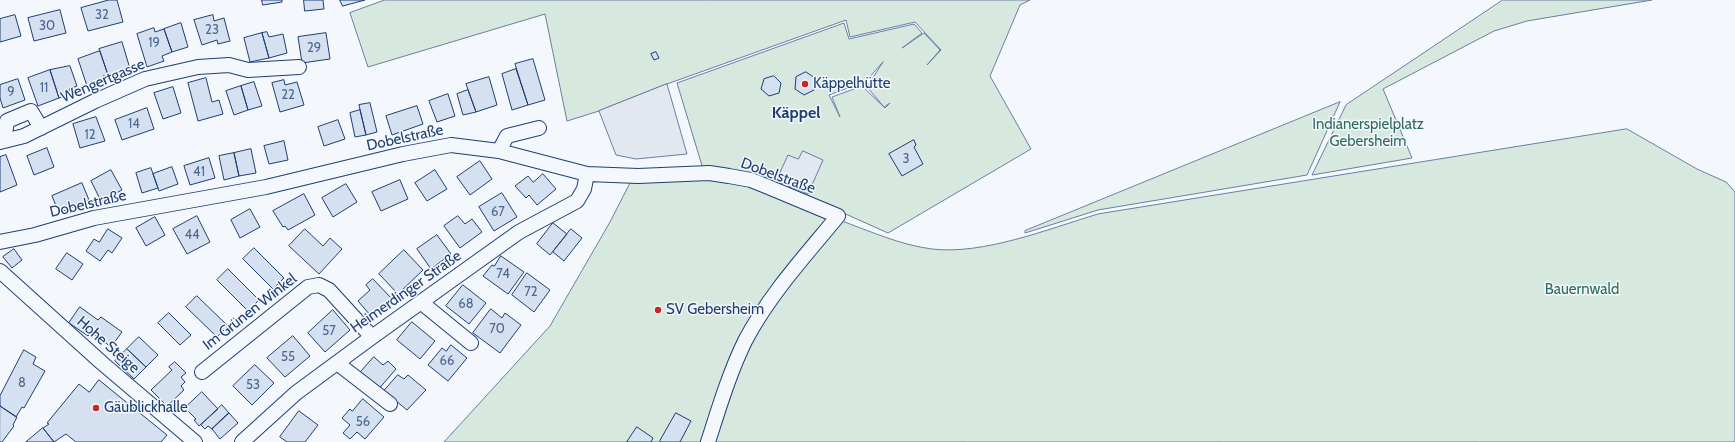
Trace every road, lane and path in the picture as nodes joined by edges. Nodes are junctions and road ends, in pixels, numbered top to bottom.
1 (299, 67) dead end
2 (42, 128) junction
3 (539, 128) dead end
4 (2, 141) edge
5 (499, 151) junction
6 (587, 174) junction
7 (0, 242) edge
8 (0, 271) edge
9 (422, 303) junction
10 (372, 337) junction
11 (471, 342) dead end
12 (337, 363) junction
13 (202, 372) dead end
14 (390, 404) dead end
15 (195, 442) edge
16 (242, 442) edge
17 (708, 442) edge

1 - 2 street, Wengertgasse
2 - 4 street, Wengertgasse
2 - 4 street, Wengertgasse
3 - 5 street
5 - 6 street, Dobelstraße
5 - 7 street, Dobelstraße
6 - 9 street, Heimerdinger Straße
6 - 17 street, Dobelstraße
8 - 15 street, Hohe Steige
9 - 10 street, Heimerdinger Straße
9 - 11 street
10 - 12 street, Heimerdinger Straße
10 - 13 street, Im Grünen Winkel
12 - 14 street
12 - 16 street, Heimerdinger Straße

